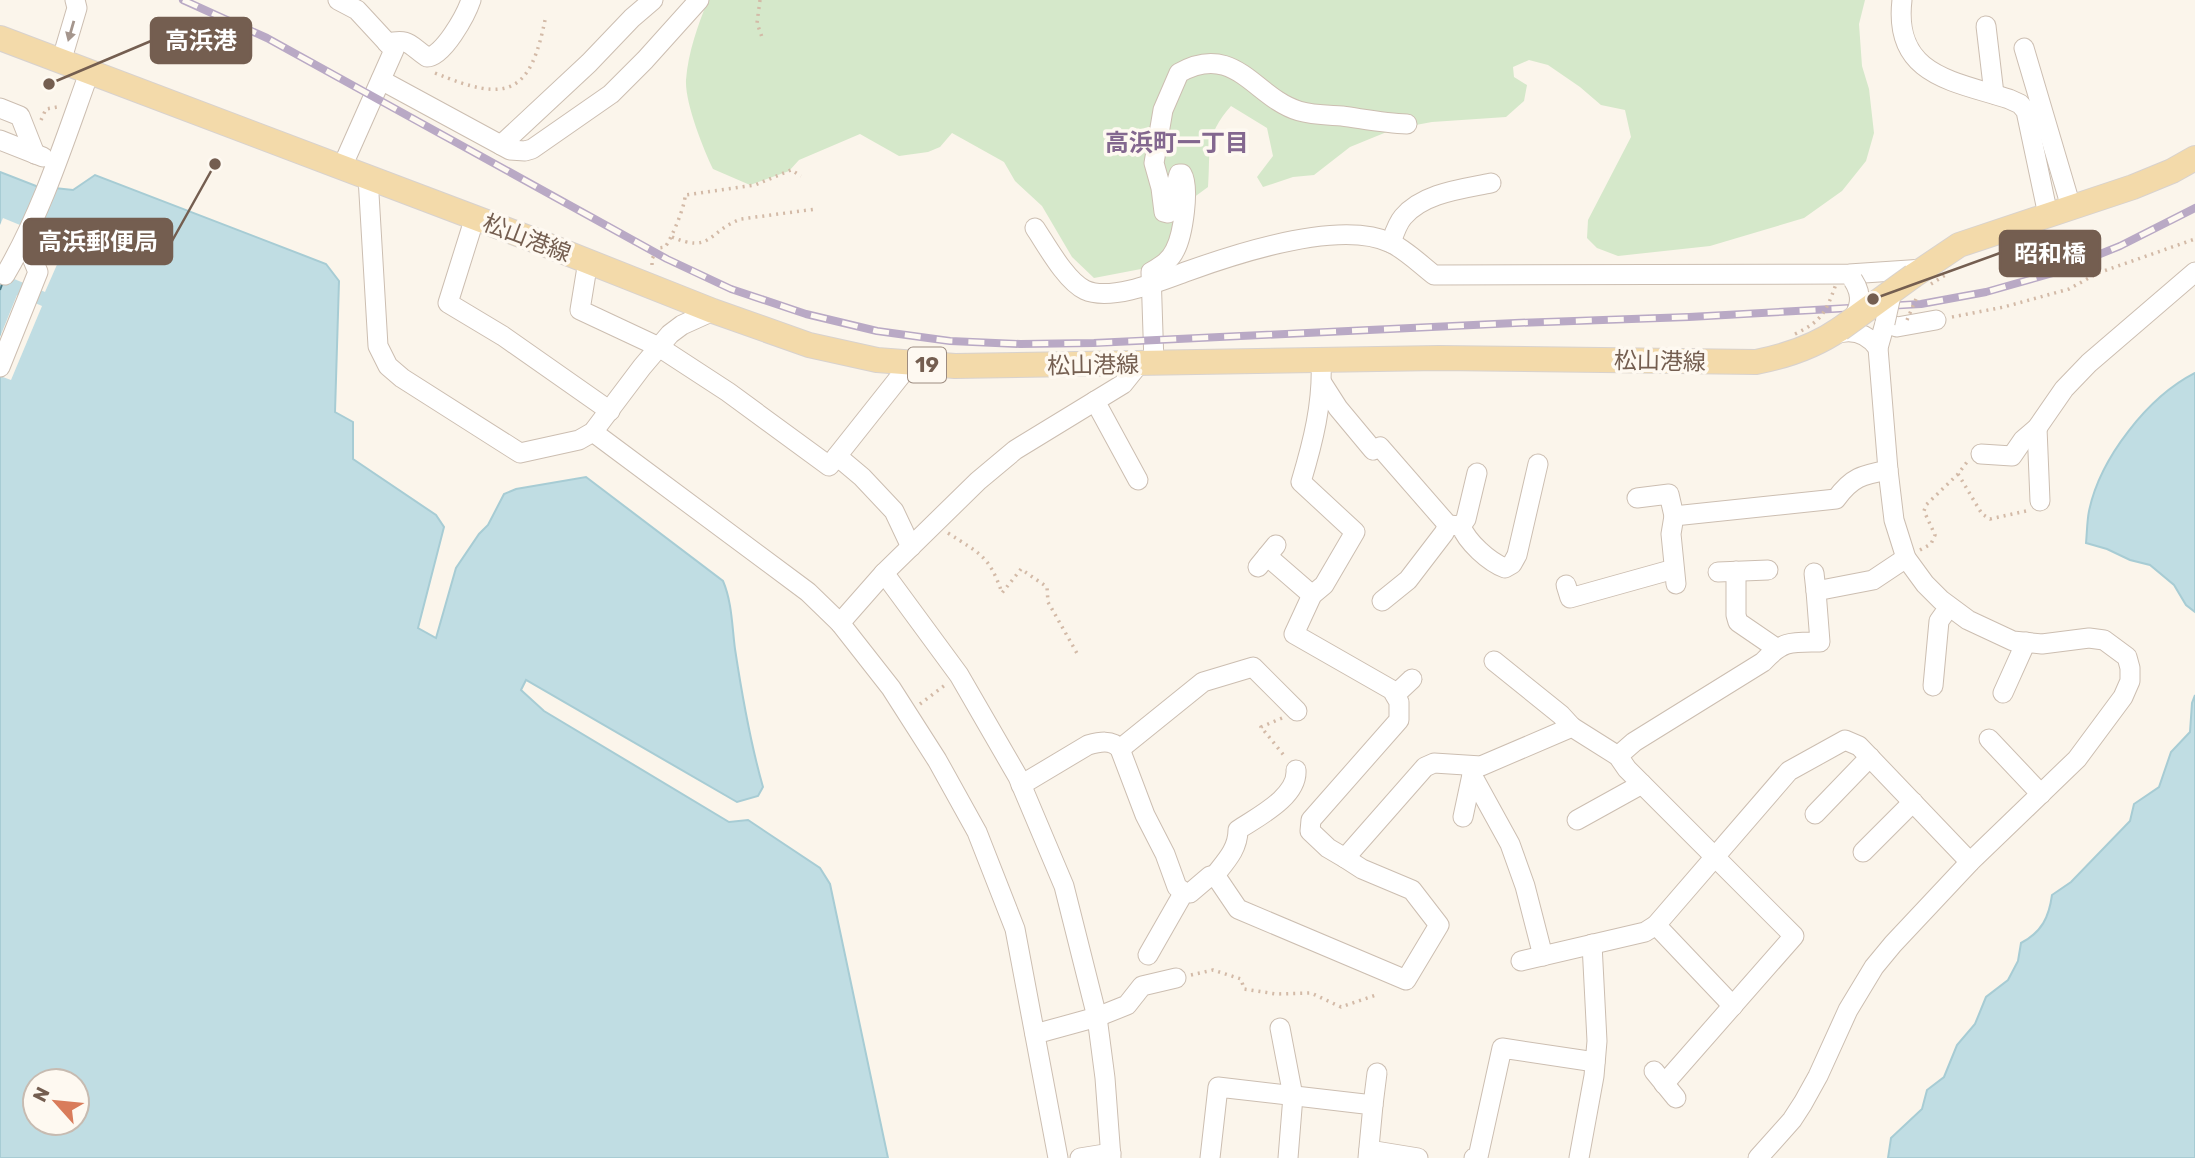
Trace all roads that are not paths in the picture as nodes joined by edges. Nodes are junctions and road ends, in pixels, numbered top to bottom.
1 (75, 0) edge
2 (338, 0) edge
3 (471, 0) edge
4 (653, 0) edge
5 (699, 0) edge
6 (1902, 0) edge
7 (1986, 26) dead end
8 (0, 38) edge
9 (387, 43) junction
10 (2024, 48) dead end
11 (61, 62) junction
12 (89, 73) junction
13 (381, 80) junction
14 (1994, 94) junction
15 (0, 108) edge
16 (1407, 124) dead end
17 (0, 140) edge
18 (501, 145) junction
19 (35, 154) junction
20 (2195, 158) edge
21 (57, 163) junction
22 (342, 167) junction
23 (368, 177) junction
24 (1491, 183) dead end
25 (2059, 211) junction
26 (475, 217) junction
27 (1035, 228) dead end
28 (25, 241) junction
29 (1391, 243) junction
30 (588, 261) junction
31 (2195, 271) edge
32 (1918, 272) junction
33 (5, 275) dead end
34 (1847, 278) junction
35 (1152, 284) junction
36 (1892, 291) junction
37 (713, 311) junction
38 (1936, 320) road end
39 (1885, 323) junction
40 (1838, 330) junction
41 (659, 347) junction
42 (1878, 348) junction
43 (910, 364) junction
44 (1147, 364) junction
45 (1, 365) edge
46 (1321, 372) junction
47 (1095, 401) junction
48 (610, 411) junction
49 (2037, 428) junction
50 (593, 432) junction
51 (1981, 454) road end
52 (837, 456) junction
53 (1538, 464) dead end
54 (1888, 470) junction
55 (1477, 473) dead end
56 (1138, 480) dead end
57 (1637, 498) dead end
58 (2040, 501) road end
59 (1675, 516) junction
60 (1454, 526) junction
61 (911, 547) junction
62 (1267, 556) dead end
63 (1906, 558) junction
64 (1768, 570) dead end
65 (884, 573) junction
66 (1566, 586) dead end
67 (1312, 595) junction
68 (1382, 601) dead end
69 (1949, 607) junction
70 (840, 623) junction
71 (2026, 642) junction
72 (1776, 648) junction
73 (1494, 661) dead end
74 (1412, 679) dead end
75 (1933, 686) dead end
76 (2003, 693) dead end
77 (1396, 694) junction
78 (1297, 711) road end
79 (1572, 727) junction
80 (1989, 739) dead end
81 (1120, 749) junction
82 (1618, 756) junction
83 (1870, 757) junction
84 (1296, 770) road end
85 (1473, 771) junction
86 (1642, 784) junction
87 (1021, 785) junction
88 (2041, 794) junction
89 (1913, 802) junction
90 (1815, 814) dead end
91 (1463, 817) dead end
92 (1577, 820) dead end
93 (1863, 852) dead end
94 (1715, 856) junction
95 (1345, 858) junction
96 (1970, 862) junction
97 (1215, 876) junction
98 (1184, 892) junction
99 (1656, 925) junction
100 (1592, 944) junction
101 (1148, 954) dead end
102 (1543, 956) junction
103 (1521, 961) dead end
104 (1176, 978) road end
105 (1733, 1006) junction
106 (1097, 1017) junction
107 (1280, 1028) dead end
108 (1035, 1034) junction
109 (1595, 1062) junction
110 (1377, 1073) dead end
111 (1665, 1084) dead end
112 (1293, 1096) junction
113 (1373, 1105) junction
114 (1368, 1154) edge
115 (1111, 1155) edge
116 (1058, 1158) edge
117 (1080, 1158) edge
118 (1210, 1158) edge
119 (1288, 1158) edge
120 (1418, 1158) edge
121 (1474, 1158) edge
122 (1579, 1158) edge
123 (1758, 1158) edge

1 -> 11 street
2 - 9 street
3 - 9 street
4 - 18 street
5 - 18 street
6 - 14 street
7 - 14 street
8 - 11 main road, 松山港線 / 19
9 - 13 street
10 - 25 street
11 - 12 main road, 松山港線 / 19
12 - 21 street
12 - 22 main road, 松山港線 / 19
13 - 18 street
13 - 22 street
14 - 25 street
15 - 19 street
16 - 35 street
17 - 19 street
19 - 21 street
20 - 25 main road, 松山港線 / 19
21 - 28 street
22 - 23 main road, 松山港線 / 19
23 - 26 main road, 松山港線 / 19
23 - 50 street
24 - 29 street
25 - 32 main road, 松山港線 / 19
26 - 30 main road, 松山港線 / 19
26 - 48 street
27 - 35 street
28 - 33 street
28 - 45 street
29 - 34 street
29 - 35 street
30 - 37 main road, 松山港線 / 19
30 - 41 street
31 - 49 street
32 - 34 street
32 - 36 main road, 松山港線 / 19, bridge
34 - 40 street, bridge
35 - 44 street
36 - 39 street, bridge
36 - 40 main road, 松山港線 / 19, bridge
37 - 41 street
37 - 43 main road, 松山港線 / 19
38 - 39 street
39 - 42 street
40 - 42 street
40 - 46 main road, 松山港線 / 19
41 - 48 street
41 - 52 street
42 - 54 street
43 - 44 main road, 松山港線 / 19
43 - 52 street
44 - 46 main road, 松山港線 / 19
44 - 47 street
46 - 60 street
46 - 67 street
47 - 56 street
47 - 61 street
48 - 50 street
49 - 51 street
49 - 58 street
50 - 70 street
52 - 61 street
53 - 60 street
54 - 59 street
54 - 63 street
55 - 60 street
57 - 59 street
59 - 66 street
60 - 68 street
61 - 65 street
62 - 67 street
63 - 69 street
63 - 72 street
64 - 72 street
65 - 70 street
65 - 87 street
67 - 77 street
69 - 71 street
69 - 75 street
70 - 108 street
71 - 76 street
71 - 88 street
72 - 82 street
73 - 79 street
74 - 77 street
77 - 95 street
78 - 81 street
79 - 82 street
79 - 85 street
80 - 88 street
81 - 87 street
81 - 98 street
82 - 86 street
83 - 89 street
83 - 90 street
83 - 94 street
84 - 97 street
85 - 91 street
85 - 95 street
85 - 102 street
86 - 92 street
86 - 94 street
87 - 106 street
88 - 96 street
89 - 93 street
89 - 96 street
94 - 99 street
94 - 105 street
95 - 97 street
96 - 123 street
97 - 98 street
98 - 101 street
99 - 100 street
99 - 105 street
100 - 102 street
100 - 109 street
102 - 103 street
104 - 106 street
105 - 111 street
106 - 108 street
106 - 115 street
107 - 112 street
108 - 116 street
109 - 121 street
109 - 122 street
110 - 113 street
112 - 113 street
112 - 118 street
112 - 119 street
113 - 114 street
114 - 120 street
115 - 117 street

